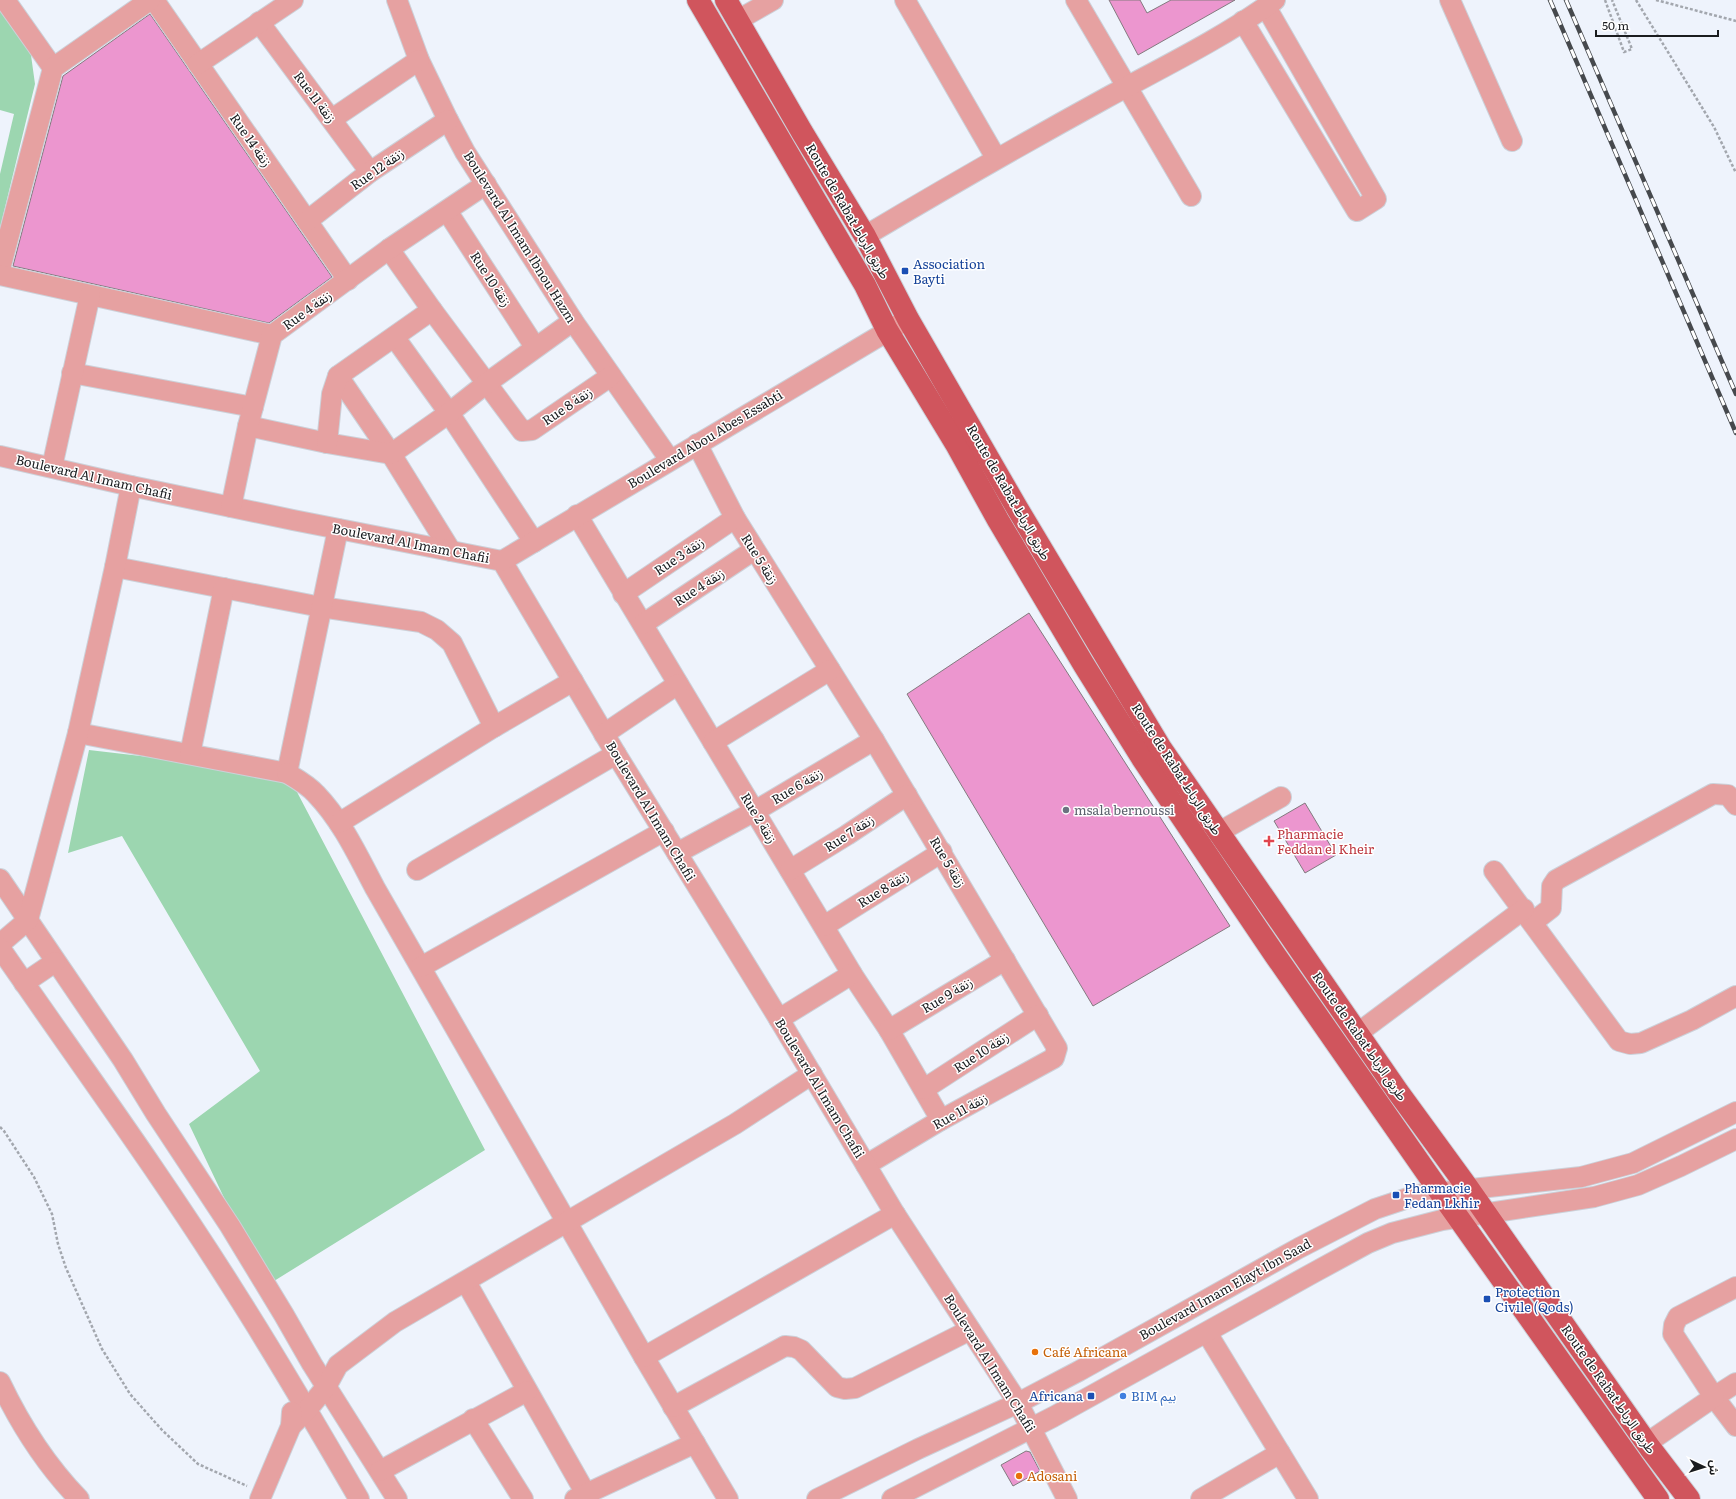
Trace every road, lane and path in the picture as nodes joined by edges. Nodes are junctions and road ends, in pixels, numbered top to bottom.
1 (5, 0) edge
2 (150, 0) edge
3 (154, 0) edge
4 (293, 0) edge
5 (397, 0) edge
6 (698, 0) edge
7 (726, 0) edge
8 (773, 0) edge
9 (905, 0) edge
10 (1076, 0) edge
11 (1450, 0) edge
12 (1605, 0) edge
13 (1612, 0) edge
14 (1636, 0) edge
15 (1656, 0) edge
16 (1271, 4) edge
17 (738, 20) junction
18 (1243, 21) junction
19 (1736, 21) edge
20 (259, 22) junction
21 (419, 60) junction
22 (198, 64) junction
23 (53, 68) junction
24 (1126, 87) junction
25 (1328, 116) junction
26 (332, 119) junction
27 (448, 120) junction
28 (1308, 128) junction
29 (1512, 141) dead end
30 (996, 158) junction
31 (370, 172) junction
32 (1736, 172) edge
33 (486, 184) junction
34 (1191, 196) dead end
35 (447, 211) junction
36 (307, 220) junction
37 (865, 236) junction
38 (390, 249) junction
39 (0, 269) edge
40 (0, 275) edge
41 (348, 280) junction
42 (90, 295) junction
43 (432, 310) junction
44 (908, 319) junction
45 (573, 321) junction
46 (887, 330) junction
47 (272, 334) junction
48 (395, 338) junction
49 (535, 347) junction
50 (72, 373) junction
51 (338, 376) junction
52 (611, 376) junction
53 (486, 383) junction
54 (253, 407) junction
55 (449, 413) junction
56 (248, 426) junction
57 (327, 443) junction
58 (697, 444) junction
59 (390, 454) junction
60 (0, 456) edge
61 (670, 460) junction
62 (52, 467) junction
63 (131, 486) junction
64 (231, 507) junction
65 (577, 516) junction
66 (735, 518) junction
67 (338, 529) junction
68 (534, 542) junction
69 (754, 550) junction
70 (451, 551) junction
71 (502, 561) junction
72 (115, 567) junction
73 (224, 588) junction
74 (623, 594) junction
75 (321, 607) junction
76 (643, 624) junction
77 (830, 670) junction
78 (573, 680) junction
79 (678, 684) junction
80 (494, 727) junction
81 (78, 733) junction
82 (604, 734) junction
83 (874, 740) junction
84 (713, 742) junction
85 (190, 754) junction
86 (616, 754) junction
87 (286, 773) junction
88 (907, 795) junction
89 (1281, 797) dead end
90 (1736, 805) edge
91 (756, 811) junction
92 (339, 822) junction
93 (664, 831) junction
94 (1219, 832) junction
95 (942, 852) junction
96 (677, 853) junction
97 (417, 870) dead end
98 (790, 870) junction
99 (1494, 871) dead end
100 (0, 879) edge
101 (1528, 916) junction
102 (28, 920) junction
103 (824, 926) junction
104 (0, 944) edge
105 (0, 948) edge
106 (1005, 960) junction
107 (55, 962) junction
108 (421, 967) junction
109 (852, 974) junction
110 (24, 983) junction
111 (1736, 996) edge
112 (1038, 1015) junction
113 (779, 1019) junction
114 (888, 1030) junction
115 (1358, 1033) junction
116 (1054, 1058) joint
117 (812, 1074) junction
118 (924, 1089) junction
119 (1736, 1112) edge
120 (942, 1120) junction
121 (0, 1128) edge
122 (1736, 1138) edge
123 (866, 1165) junction
124 (1468, 1188) junction
125 (1440, 1192) junction
126 (1485, 1213) junction
127 (895, 1214) junction
128 (1459, 1217) junction
129 (566, 1222) junction
130 (466, 1282) junction
131 (1736, 1287) edge
132 (970, 1330) junction
133 (1207, 1333) junction
134 (644, 1357) junction
135 (312, 1364) junction
136 (338, 1365) junction
137 (0, 1382) edge
138 (1736, 1383) edge
139 (293, 1385) junction
140 (326, 1386) junction
141 (526, 1391) junction
142 (1714, 1397) junction
143 (1018, 1403) junction
144 (674, 1407) junction
145 (308, 1410) junction
146 (472, 1419) junction
147 (291, 1426) junction
148 (1736, 1426) edge
149 (1031, 1428) junction
150 (695, 1443) junction
151 (1647, 1443) junction
152 (1280, 1453) junction
153 (380, 1471) junction
154 (262, 1496) edge
155 (580, 1496) edge
156 (79, 1499) edge
157 (359, 1499) edge
158 (397, 1499) edge
159 (523, 1499) edge
160 (728, 1499) edge
161 (817, 1499) edge
162 (892, 1499) edge
163 (1067, 1499) edge
164 (1201, 1499) edge
165 (1308, 1499) edge
166 (1658, 1499) edge
167 (1689, 1499) edge

1 - 23 street
2 - 23 street
3 - 22 street, Rue 14 زنقة
4 - 20 street
5 - 21 street, Boulevard Al Imam Ibnou Hazm
6 - 46 main road, Route de Rabat طريق الرباط
7 - 17 main road, Route de Rabat طريق الرباط
8 - 17 street
9 - 30 street
10 - 24 street
11 - 29 street
12 - 13 path
14 - 32 path
15 - 19 path
16 - 18 street
16 - 25 street
17 - 37 main road, Route de Rabat طريق الرباط
18 - 24 street
18 - 28 street
20 - 22 street
20 - 26 street, Rue 11 زنقة
21 - 26 street
21 - 27 street, Boulevard Al Imam Ibnou Hazm
22 - 36 street, Rue 14 زنقة
23 - 39 street
24 - 30 street
24 - 34 street
25 - 28 street
25 - 28 street
26 - 31 street, Rue 11 زنقة
27 - 31 street, Rue 12 زنقة
27 - 33 street, Boulevard Al Imam Ibnou Hazm
30 - 37 street
31 - 36 street, Rue 12 زنقة
33 - 35 street, Rue 4 زنقة
33 - 45 street, Boulevard Al Imam Ibnou Hazm
35 - 38 street, Rue 4 زنقة
35 - 49 street, Rue 10 زنقة
36 - 41 street, Rue 14 زنقة
37 - 44 main road, Route de Rabat طريق الرباط
38 - 41 street, Rue 4 زنقة
38 - 43 street
40 - 42 street
41 - 47 street, Rue 4 زنقة
42 - 47 street
42 - 50 street
43 - 48 street
43 - 53 street
44 - 46 street, Boulevard Abou Abes Essabti
44 - 94 main road, Route de Rabat طريق الرباط
45 - 49 street
45 - 52 street, Boulevard Al Imam Ibnou Hazm
46 - 58 street, Boulevard Abou Abes Essabti
46 - 125 main road, Route de Rabat طريق الرباط
47 - 54 street, Rue 4 زنقة
48 - 51 street
48 - 55 street
49 - 53 street
50 - 54 street
50 - 62 street
51 - 57 street
51 - 59 street
52 - 53 street, Rue 8 زنقة
52 - 61 street, Boulevard Al Imam Ibnou Hazm
53 - 55 street
54 - 56 street, Rue 4 زنقة
55 - 59 street
55 - 68 street
56 - 57 street
56 - 64 street, Rue 4 زنقة
57 - 59 street
58 - 61 street, Boulevard Abou Abes Essabti
58 - 66 street, Rue 5 زنقة
59 - 70 street
60 - 62 street, Boulevard Al Imam Chafii
61 - 65 street, Boulevard Abou Abes Essabti
62 - 63 street, Boulevard Al Imam Chafii
63 - 64 street, Boulevard Al Imam Chafii
63 - 72 street
64 - 67 street, Boulevard Al Imam Chafii
65 - 68 street, Boulevard Abou Abes Essabti
65 - 74 street, Rue 2 زنقة
66 - 69 street, Rue 5 زنقة
66 - 74 street, Rue 3 زنقة
67 - 70 street, Boulevard Al Imam Chafii
67 - 75 street
68 - 71 street, Boulevard Abou Abes Essabti
69 - 76 street, Rue 4 زنقة
69 - 77 street, Rue 5 زنقة
70 - 71 street, Boulevard Al Imam Chafii
71 - 78 street, Boulevard Al Imam Chafii
72 - 73 street
72 - 81 street
73 - 75 street
73 - 85 street
74 - 76 street, Rue 2 زنقة
75 - 80 street
75 - 87 street
76 - 79 street, Rue 2 زنقة
77 - 83 street, Rue 5 زنقة
77 - 84 street
78 - 80 street
78 - 82 street, Boulevard Al Imam Chafii
79 - 82 street
79 - 84 street, Rue 2 زنقة
80 - 92 street
81 - 85 street
81 - 102 street
82 - 86 street, Boulevard Al Imam Chafii
83 - 88 street, Rue 5 زنقة
83 - 91 street, Rue 6 زنقة
84 - 91 street, Rue 2 زنقة
85 - 87 street
86 - 93 street, Boulevard Al Imam Chafii
86 - 97 street
87 - 92 street
88 - 95 street, Rue 5 زنقة
88 - 98 street, Rue 7 زنقة
89 - 94 street
90 - 101 street
91 - 96 street, Rue 6 زنقة
91 - 98 street, Rue 2 زنقة
92 - 108 street
93 - 96 street, Boulevard Al Imam Chafii
93 - 108 street
94 - 115 main road, Route de Rabat طريق الرباط
95 - 103 street, Rue 8 زنقة
95 - 106 street, Rue 5 زنقة
96 - 113 street, Boulevard Al Imam Chafii
98 - 103 street, Rue 2 زنقة
99 - 101 street
100 - 102 street
101 - 111 street
101 - 115 street
102 - 104 street
102 - 107 street
103 - 109 street, Rue 2 زنقة
105 - 110 street
106 - 112 street, Rue 5 زنقة
106 - 114 street, Rue 9 زنقة
107 - 110 street
107 - 135 street
108 - 129 street
109 - 113 street
109 - 114 street, Rue 2 زنقة
110 - 139 street
112 - 116 street, Rue 5 زنقة
112 - 118 street, Rue 10 زنقة
113 - 117 street, Boulevard Al Imam Chafii
114 - 118 street, Rue 2 زنقة
115 - 124 main road, Route de Rabat طريق الرباط
116 - 120 street, Rue 11 زنقة
117 - 123 street, Boulevard Al Imam Chafii
117 - 129 street
118 - 120 street, Rue 2 زنقة
119 - 124 street, Boulevard Imam Elayt Ibn Saad
120 - 123 street, Rue 11 زنقة
121 - 154 path
122 - 126 street
123 - 127 street, Boulevard Al Imam Chafii
124 - 125 street, Boulevard Imam Elayt Ibn Saad
124 - 126 main road, Route de Rabat طريق الرباط
125 - 128 main road, Route de Rabat طريق الرباط
125 - 143 street, Boulevard Imam Elayt Ibn Saad
126 - 128 street
126 - 151 main road, Route de Rabat طريق الرباط
127 - 132 street, Boulevard Al Imam Chafii
127 - 134 street
128 - 133 street
128 - 166 main road, Route de Rabat طريق الرباط
129 - 130 street
129 - 134 street
130 - 136 street
130 - 141 street
131 - 142 street
132 - 143 street, Boulevard Al Imam Chafii
132 - 144 street
133 - 149 street
133 - 152 street
134 - 144 street
135 - 136 street
135 - 139 street
135 - 140 street
136 - 140 street
137 - 156 street
138 - 142 street
139 - 145 street
139 - 147 street
140 - 145 street
140 - 153 street
141 - 146 street
141 - 155 street
142 - 148 street
142 - 151 street
143 - 149 street, Boulevard Al Imam Chafii
143 - 161 street, Boulevard Imam Elayt Ibn Saad
144 - 150 street
145 - 147 street
145 - 157 street
146 - 153 street
146 - 159 street
147 - 154 street
149 - 162 street
149 - 163 street, Boulevard Al Imam Chafii
150 - 155 street
150 - 160 street
151 - 167 main road, Route de Rabat طريق الرباط
152 - 164 street
152 - 165 street
153 - 158 street

